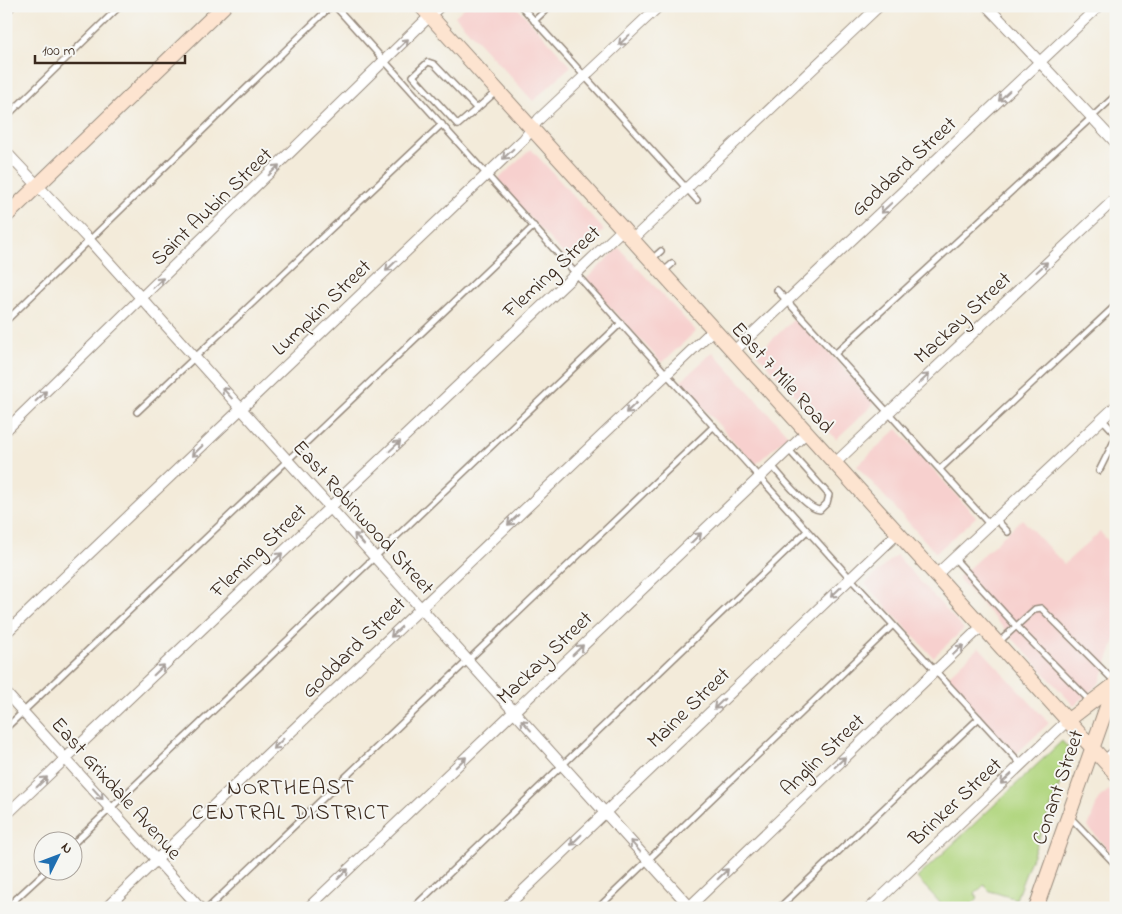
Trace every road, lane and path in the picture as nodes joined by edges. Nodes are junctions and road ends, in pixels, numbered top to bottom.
1 (10, 6) edge
2 (120, 6) edge
3 (224, 6) edge
4 (333, 6) edge
5 (421, 6) edge
6 (521, 6) edge
7 (550, 6) edge
8 (659, 6) edge
9 (879, 6) edge
10 (987, 6) edge
11 (1099, 6) edge
12 (6, 10) edge
13 (435, 12) edge
14 (534, 21) junction
15 (385, 62) junction
16 (1040, 62) junction
17 (584, 76) junction
18 (497, 90) junction
19 (1116, 95) edge
20 (476, 109) junction
21 (6, 117) edge
22 (1092, 118) junction
23 (442, 124) junction
24 (532, 129) junction
25 (1116, 143) edge
26 (6, 152) edge
27 (487, 174) junction
28 (38, 185) junction
29 (686, 188) junction
30 (1116, 198) edge
31 (697, 200) dead end
32 (6, 216) edge
33 (534, 226) junction
34 (627, 235) junction
35 (90, 241) junction
36 (576, 273) junction
37 (777, 290) dead end
38 (142, 299) junction
39 (788, 301) junction
40 (1116, 305) edge
41 (6, 321) edge
42 (621, 323) junction
43 (713, 330) junction
44 (733, 352) junction
45 (836, 353) junction
46 (195, 358) junction
47 (666, 374) junction
48 (1116, 406) edge
49 (241, 409) junction
50 (137, 412) dead end
51 (889, 412) junction
52 (1102, 418) junction
53 (714, 426) junction
54 (6, 430) edge
55 (806, 433) junction
56 (1116, 436) edge
57 (788, 450) junction
58 (286, 459) junction
59 (834, 464) junction
60 (772, 465) junction
61 (940, 469) junction
62 (1099, 471) dead end
63 (759, 477) junction
64 (330, 507) junction
65 (993, 522) junction
66 (807, 530) junction
67 (1008, 532) dead end
68 (897, 534) junction
69 (375, 557) junction
70 (954, 558) junction
71 (935, 576) junction
72 (850, 578) junction
73 (421, 608) junction
74 (893, 625) junction
75 (1016, 626) junction
76 (981, 627) junction
77 (6, 633) edge
78 (996, 644) junction
79 (467, 660) junction
80 (936, 671) junction
81 (1115, 683) edge
82 (6, 693) edge
83 (1090, 702) junction
84 (514, 711) junction
85 (23, 712) junction
86 (979, 718) junction
87 (1067, 721) junction
88 (6, 728) edge
89 (1092, 747) junction
90 (1116, 751) edge
91 (66, 759) junction
92 (1104, 761) junction
93 (1022, 764) junction
94 (562, 765) junction
95 (1116, 774) edge
96 (111, 809) junction
97 (605, 812) junction
98 (1068, 815) junction
99 (6, 816) edge
100 (82, 836) edge
101 (156, 860) junction
102 (648, 860) junction
103 (1116, 865) edge
104 (33, 882) edge
105 (690, 907) edge
106 (6, 908) edge
107 (106, 908) edge
108 (200, 908) edge
109 (208, 908) edge
110 (308, 908) edge
111 (413, 908) edge
112 (505, 908) edge
113 (598, 908) edge
114 (779, 908) edge
115 (870, 908) edge
116 (1036, 908) edge

1 - 12 street
2 - 21 lane
3 - 28 street
4 - 15 lane
4 - 35 lane
5 - 13 street, East 7 Mile Road
6 - 14 lane
7 - 14 lane
8 -> 17 street, Lumpkin Street
9 - 29 street, Fleming Street
10 - 16 street
11 - 16 street, Goddard Street
15 -> 13 street, Saint Aubin Street
13 - 18 street, East 7 Mile Road
14 - 17 lane
15 - 23 lane
38 -> 15 street, Saint Aubin Street
16 - 22 street
16 -> 39 street, Goddard Street
17 - 24 street, Lumpkin Street
17 - 29 lane
18 - 20 lane
18 - 24 street, East 7 Mile Road
19 - 22 lane
20 - 20 lane
22 - 25 street
22 - 45 lane
23 - 27 lane
23 - 46 lane
24 -> 27 street, Lumpkin Street
24 - 34 street, East 7 Mile Road
26 - 28 street, East Robinwood Street
27 - 33 lane
27 -> 49 street, Lumpkin Street
28 - 32 street
28 - 35 street, East Robinwood Street
29 - 31 lane
29 - 34 street, Fleming Street
51 -> 30 street, Mackay Street
33 - 36 lane
33 - 58 lane
34 - 36 street, Fleming Street
34 - 43 street, East 7 Mile Road
35 - 38 street, East Robinwood Street
35 - 41 lane
36 - 42 lane
64 -> 36 street, Fleming Street
37 - 39 lane
38 - 46 street, East Robinwood Street
54 -> 38 street, Saint Aubin Street
39 - 44 street, Goddard Street
39 - 45 lane
40 - 61 lane
42 - 47 lane
42 - 69 lane
43 - 44 street, East 7 Mile Road
43 - 47 street, Goddard Street
44 - 55 street, East 7 Mile Road
45 - 51 lane
49 -> 46 street, East Robinwood Street
46 - 50 lane
47 - 53 lane
47 -> 73 street, Goddard Street
48 - 52 street
49 - 58 street, East Robinwood Street
49 -> 77 street, Lumpkin Street
51 - 59 street, Mackay Street
51 - 61 lane
52 - 56 lane
52 - 65 street
53 - 63 lane
53 - 79 lane
55 - 57 street, Mackay Street
55 - 59 street, East 7 Mile Road
56 - 62 lane
57 - 60 street, Mackay Street
57 - 60 lane
58 - 64 street, East Robinwood Street
58 - 85 lane
59 - 68 street, East 7 Mile Road
60 - 63 street, Mackay Street
61 - 65 lane
63 - 66 lane
84 -> 63 street, Mackay Street
69 -> 64 street, East Robinwood Street
91 -> 64 street, Fleming Street
65 - 67 lane
65 - 70 street
66 - 72 lane
66 - 94 lane
68 - 71 street, East 7 Mile Road
68 - 72 street, Maine Street
69 - 73 street, East Robinwood Street
69 - 96 lane
70 - 71 street
70 - 75 lane
71 - 76 street, East 7 Mile Road
72 - 74 lane
72 -> 97 street, Maine Street
73 - 79 street, East Robinwood Street
73 -> 101 street, Goddard Street
74 - 80 lane
74 - 102 lane
75 - 78 lane
75 - 81 lane
75 - 83 lane
76 - 78 street, East 7 Mile Road
80 -> 76 street, Anglin Street
78 - 87 street, East 7 Mile Road
79 - 84 street, East Robinwood Street
79 - 109 lane
80 - 86 lane
105 -> 80 street, Anglin Street
81 - 83 street
81 - 89 street, Conant Street
82 - 85 street, East Grixdale Avenue
83 - 87 street
94 -> 84 street, East Robinwood Street
110 -> 84 street, Mackay Street
85 - 88 lane
85 - 91 street, East Grixdale Avenue
86 - 93 lane
86 - 114 lane
87 - 89 street, East 7 Mile Road
87 - 93 street, Brinker Street
89 - 92 street, East 7 Mile Road
89 - 98 street, Conant Street
90 - 92 street
91 -> 96 street, East Grixdale Avenue
99 -> 91 street, Fleming Street
92 - 95 street, East 7 Mile Road
93 -> 115 street, Brinker Street
94 - 97 street, East Robinwood Street
94 - 111 lane
96 - 100 lane
96 - 101 street, East Grixdale Avenue
102 -> 97 street, East Robinwood Street
97 -> 112 street, Maine Street
98 - 103 lane
98 - 116 street, Conant Street
101 - 107 street, Goddard Street
101 - 108 street, East Grixdale Avenue
102 - 105 street, East Robinwood Street
102 - 113 lane
104 - 106 lane

